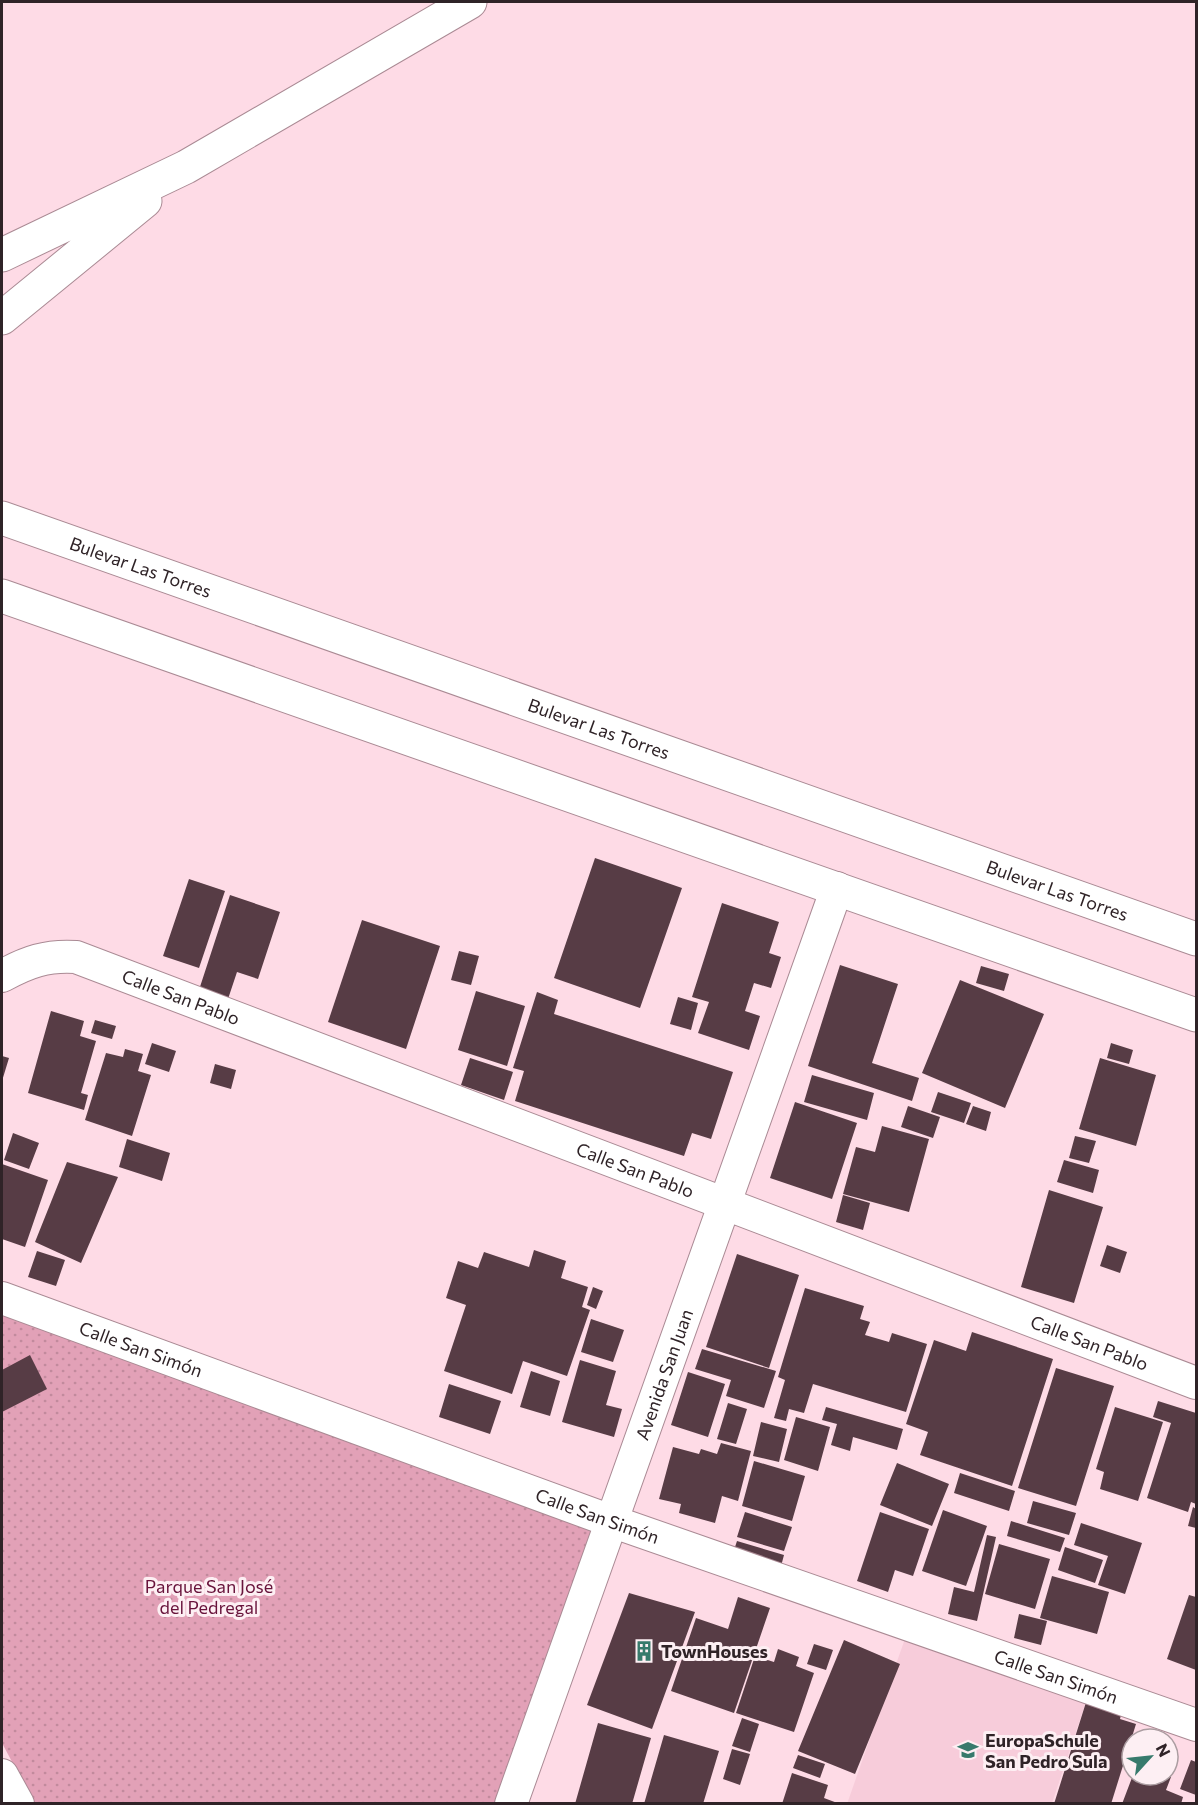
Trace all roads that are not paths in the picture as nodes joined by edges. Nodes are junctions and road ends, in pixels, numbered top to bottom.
1 (470, 2) edge
2 (186, 167) junction
3 (2, 255) edge
4 (2, 318) edge
5 (2, 518) edge
6 (2, 596) edge
7 (837, 888) junction
8 (1197, 939) edge
9 (2, 976) edge
10 (1197, 1015) edge
11 (724, 1205) junction
12 (2, 1298) edge
13 (1197, 1383) edge
14 (611, 1521) junction
15 (1197, 1725) edge
16 (2, 1775) edge
17 (18, 1803) edge
18 (511, 1803) edge

1 - 2 street
2 - 3 street
2 - 4 street
5 - 8 street, Bulevar Las Torres
6 - 7 street
7 - 10 street
7 - 11 street, Avenida San Juan
9 - 11 street, Calle San Pablo
11 - 13 street, Calle San Pablo
11 - 14 street, Avenida San Juan
12 - 14 street, Calle San Simón
14 - 15 street, Calle San Simón
14 - 18 street, Avenida San Juan
16 - 17 street

